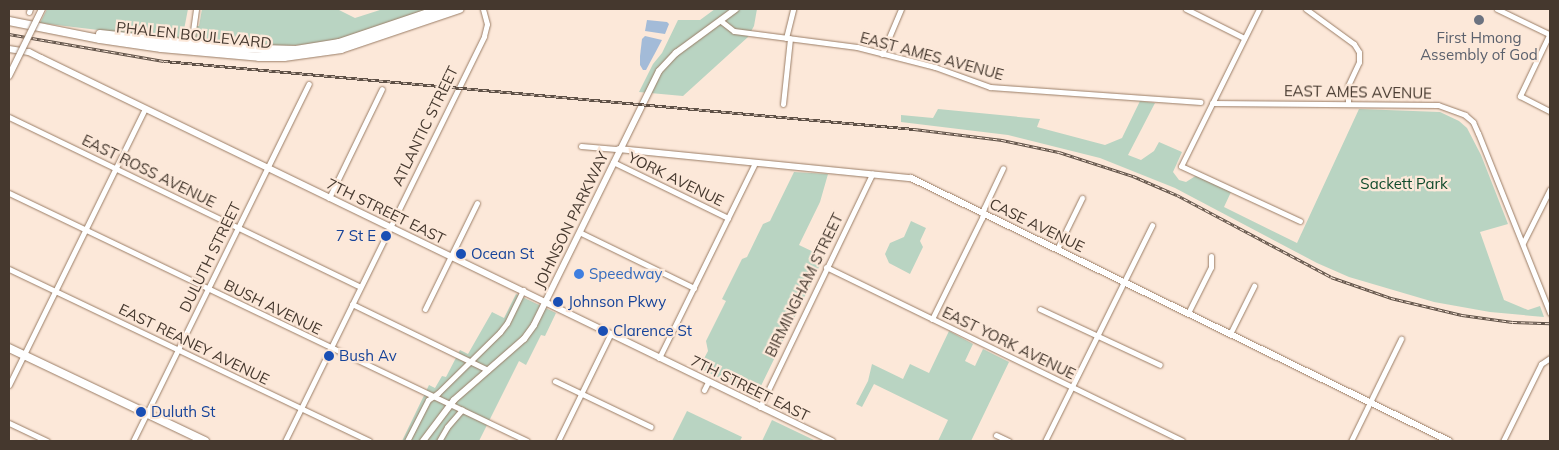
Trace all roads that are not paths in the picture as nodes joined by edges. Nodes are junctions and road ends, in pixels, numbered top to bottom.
1 (42, 9) edge
2 (196, 9) edge
3 (440, 9) edge
4 (459, 9) edge
5 (483, 9) edge
6 (736, 9) edge
7 (793, 9) edge
8 (901, 9) edge
9 (1186, 9) edge
10 (1258, 9) edge
11 (1306, 9) edge
12 (1497, 9) edge
13 (9, 21) edge
14 (721, 21) junction
15 (1550, 34) edge
16 (788, 38) junction
17 (1244, 38) junction
18 (191, 47) junction
19 (9, 48) edge
20 (882, 54) junction
21 (9, 76) edge
22 (309, 84) dead end
23 (382, 89) dead end
24 (1200, 102) dead end
25 (1212, 103) junction
26 (1348, 103) junction
27 (783, 104) dead end
28 (144, 109) junction
29 (1550, 110) edge
30 (9, 117) edge
31 (581, 146) dead end
32 (619, 149) junction
33 (613, 162) junction
34 (755, 163) junction
35 (267, 168) junction
36 (1003, 168) dead end
37 (115, 169) junction
38 (872, 174) junction
39 (1550, 189) edge
40 (9, 193) edge
41 (329, 198) junction
42 (1082, 198) dead end
43 (477, 204) dead end
44 (983, 213) junction
45 (728, 218) junction
46 (1300, 221) dead end
47 (1152, 225) dead end
48 (390, 227) junction
49 (238, 228) junction
50 (85, 230) junction
51 (579, 232) junction
52 (1523, 243) junction
53 (1057, 250) junction
54 (451, 256) junction
55 (1211, 256) dead end
56 (826, 267) junction
57 (9, 269) edge
58 (1124, 282) junction
59 (1254, 286) dead end
60 (360, 287) junction
61 (694, 288) junction
62 (208, 289) junction
63 (523, 290) junction
64 (55, 291) junction
65 (546, 301) junction
66 (352, 304) junction
67 (425, 309) dead end
68 (1040, 309) dead end
69 (1550, 311) edge
70 (1188, 314) junction
71 (932, 319) junction
72 (611, 333) junction
73 (1230, 334) junction
74 (1098, 335) junction
75 (1401, 339) dead end
76 (9, 348) edge
77 (330, 348) junction
78 (178, 350) junction
79 (23, 355) junction
80 (659, 358) junction
81 (1550, 358) edge
82 (470, 361) junction
83 (1160, 365) dead end
84 (488, 370) junction
85 (555, 381) dead end
86 (708, 382) junction
87 (9, 385) edge
88 (1071, 387) junction
89 (704, 390) dead end
90 (581, 393) junction
91 (433, 396) junction
92 (1370, 402) junction
93 (450, 404) junction
94 (760, 407) junction
95 (301, 409) junction
96 (462, 410) junction
97 (146, 414) junction
98 (9, 423) edge
99 (651, 428) dead end
100 (996, 435) dead end
101 (47, 441) edge
102 (133, 441) edge
103 (204, 441) edge
104 (285, 441) edge
105 (369, 441) edge
106 (407, 441) edge
107 (423, 441) edge
108 (439, 441) edge
109 (527, 441) edge
110 (558, 441) edge
111 (832, 441) edge
112 (1009, 441) edge
113 (1045, 441) edge
114 (1182, 441) edge
115 (1351, 441) edge
116 (1449, 441) edge
117 (1503, 441) edge

1 - 21 street, bridge
2 - 18 street
3 - 18 main road, PHALEN BOULEVARD
4 - 18 main road, PHALEN BOULEVARD
5 - 48 street, ATLANTIC STREET
6 - 14 street, JOHNSON PARKWAY
7 - 16 street
8 - 20 street
9 - 17 street
10 - 17 street
11 - 26 street
12 - 15 street
13 - 18 main road, PHALEN BOULEVARD
14 - 16 street, EAST AMES AVENUE
14 - 32 street, JOHNSON PARKWAY
15 - 29 street
16 - 20 street, EAST AMES AVENUE
16 - 27 street
17 - 25 street
19 - 28 street, 7TH STREET EAST
20 - 24 street, EAST AMES AVENUE
22 - 35 street, DULUTH STREET
23 - 41 street
25 - 26 street, EAST AMES AVENUE
25 - 46 street
26 - 52 street, EAST AMES AVENUE
28 - 35 street, 7TH STREET EAST
28 - 37 street
30 - 37 street, EAST ROSS AVENUE
31 - 32 street, CASE AVENUE
32 - 33 street, JOHNSON PARKWAY
32 - 34 street, CASE AVENUE
33 - 45 street, YORK AVENUE
33 - 51 street, JOHNSON PARKWAY
34 - 38 street, CASE AVENUE
34 - 45 street
35 - 41 street, 7TH STREET EAST
35 - 49 street, DULUTH STREET
36 - 44 street
37 - 49 street, EAST ROSS AVENUE
37 - 50 street
38 - 44 street, CASE AVENUE
38 - 56 street, BIRMINGHAM STREET
39 - 52 street
40 - 50 street, BUSH AVENUE
41 - 48 street, 7TH STREET EAST
42 - 53 street
43 - 54 street
44 - 53 street, CASE AVENUE
44 - 71 street
45 - 61 street
47 - 58 street
48 - 54 street, 7TH STREET EAST
48 - 60 street, ATLANTIC STREET
49 - 60 street, EAST ROSS AVENUE
49 - 62 street, DULUTH STREET
50 - 62 street, BUSH AVENUE
50 - 64 street
51 - 61 street
51 - 65 street, JOHNSON PARKWAY
52 - 69 street, EAST AMES AVENUE
53 - 58 street, CASE AVENUE
54 - 63 street, 7TH STREET EAST
54 - 67 street
55 - 70 street
56 - 71 street, EAST YORK AVENUE
56 - 94 street, BIRMINGHAM STREET
57 - 64 street, EAST REANEY AVENUE
58 - 70 street, CASE AVENUE
58 - 74 street
59 - 73 street
60 - 66 street, ATLANTIC STREET
61 - 80 street
62 - 77 street, BUSH AVENUE
62 - 78 street, DULUTH STREET
63 - 65 street, 7TH STREET EAST
63 - 82 street, JOHNSON PARKWAY
64 - 78 street, EAST REANEY AVENUE
64 - 79 street
65 - 72 street, 7TH STREET EAST
65 - 84 street, JOHNSON PARKWAY
66 - 77 street, ATLANTIC STREET
66 - 82 street
68 - 74 street
70 - 73 street, CASE AVENUE
71 - 88 street, EAST YORK AVENUE
72 - 80 street, 7TH STREET EAST
72 - 90 street
73 - 92 street, CASE AVENUE
74 - 83 street
74 - 88 street
75 - 92 street
76 - 79 main road
77 - 91 street, BUSH AVENUE
77 - 95 street, ATLANTIC STREET
78 - 95 street, EAST REANEY AVENUE
78 - 97 street, DULUTH STREET
79 - 87 street
79 - 97 main road
80 - 86 street, 7TH STREET EAST
81 - 117 street
82 - 84 street
82 - 91 street, JOHNSON PARKWAY
84 - 93 street, JOHNSON PARKWAY
85 - 90 street
86 - 89 street
86 - 94 street, 7TH STREET EAST
88 - 113 street
88 - 114 street, EAST YORK AVENUE
90 - 99 street
90 - 110 street
91 - 93 street, BUSH AVENUE
91 - 106 street, JOHNSON PARKWAY
92 - 115 street
92 - 116 street, CASE AVENUE
93 - 96 street, BUSH AVENUE
93 - 107 street, JOHNSON PARKWAY
94 - 111 street, 7TH STREET EAST
95 - 104 street, ATLANTIC STREET
95 - 105 street, EAST REANEY AVENUE
96 - 108 street
96 - 109 street, BUSH AVENUE
97 - 102 street, DULUTH STREET
97 - 103 main road
98 - 101 street
100 - 112 street

